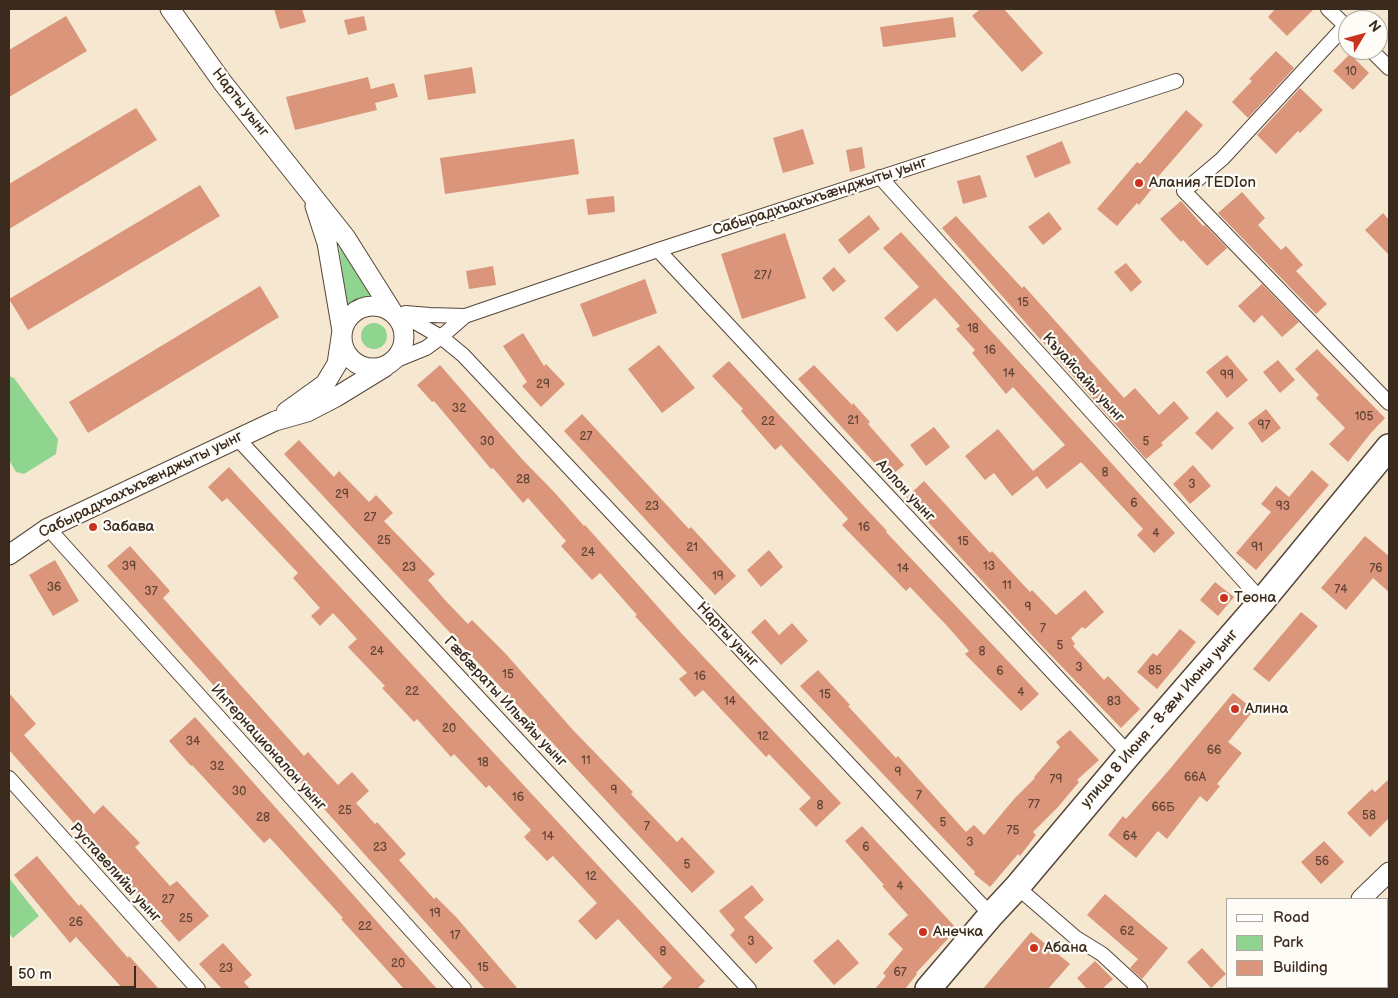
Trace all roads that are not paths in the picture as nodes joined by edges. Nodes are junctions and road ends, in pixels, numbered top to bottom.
1 (170, 9) edge
2 (1328, 9) edge
3 (1338, 18) edge
4 (1338, 37) edge
5 (1176, 81) dead end
6 (880, 177) junction
7 (313, 197) junction
8 (658, 250) junction
9 (392, 311) junction
10 (465, 316) junction
11 (342, 331) junction
12 (441, 337) junction
13 (426, 348) junction
14 (463, 355) junction
15 (390, 364) junction
16 (1389, 403) edge
17 (275, 420) junction
18 (237, 438) junction
19 (1389, 447) edge
20 (48, 528) junction
21 (9, 555) edge
22 (1262, 601) junction
23 (1128, 754) junction
24 (9, 778) edge
25 (1389, 872) edge
26 (1018, 887) junction
27 (1362, 898) edge
28 (991, 915) junction
29 (198, 989) edge
30 (464, 989) edge
31 (748, 989) edge
32 (928, 989) edge
33 (1140, 989) edge

1 - 7 street, Нарты уынг
2 - 3 street
4 - 16 street
5 - 6 street, Сабырадхъахъхъæнджыты уынг
6 - 8 street, Сабырадхъахъхъæнджыты уынг
6 - 22 street, Къуайсайы уынг
7 - 9 street, Нарты уынг
7 - 11 street, Нарты уынг
8 - 10 street, Сабырадхъахъхъæнджыты уынг
8 - 23 street, Аллон уынг
9 - 10 street
9 - 11 street
9 - 12 street, Нарты уынг
9 - 15 street, Нарты уынг
10 - 12 street
11 - 15 street, Нарты уынг
11 - 17 street, Сабырадхъахъхъæнджыты уынг
12 - 13 street
12 - 14 street, Нарты уынг
13 - 14 street
13 - 15 street
14 - 28 street, Нарты уынг
15 - 17 street, Сабырадхъахъхъæнджыты уынг
17 - 18 street, Сабырадхъахъхъæнджыты уынг
18 - 20 street, Сабырадхъахъхъæнджыты уынг
18 - 31 street, Гæбæраты Ильяйы уынг
19 - 22 highway, улица 8 Июня - 8-ӕм Июны уынг
20 - 21 street, Сабырадхъахъхъæнджыты уынг
20 - 30 street, Интернационалон уынг
22 - 23 highway, улица 8 Июня - 8-ӕм Июны уынг
23 - 26 highway, улица 8 Июня - 8-ӕм Июны уынг
24 - 29 street, Руставелийы уынг
25 - 27 street
26 - 28 highway, улица 8 Июня - 8-ӕм Июны уынг
26 - 33 street
28 - 32 highway, улица 8 Июня - 8-ӕм Июны уынг

